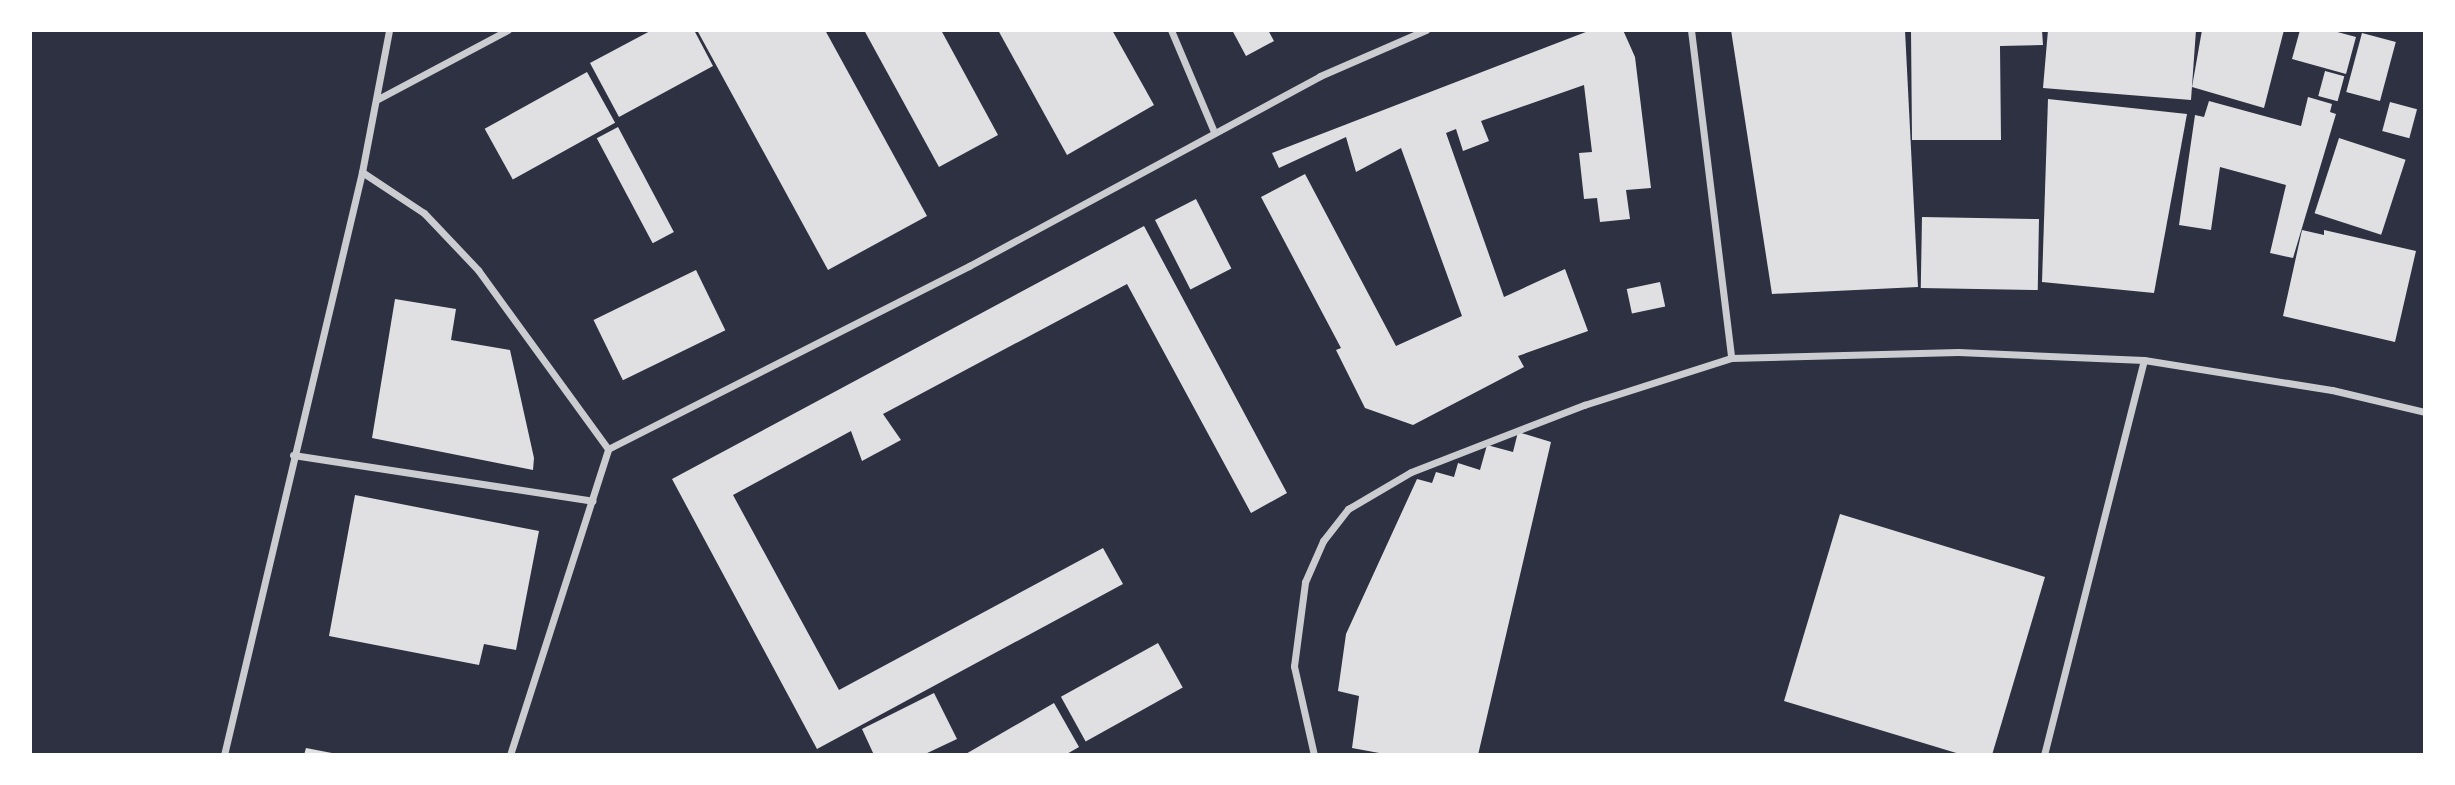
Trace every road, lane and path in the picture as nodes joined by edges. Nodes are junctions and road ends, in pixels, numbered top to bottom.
1 (389, 30) edge
2 (508, 30) edge
3 (1171, 30) edge
4 (1426, 30) edge
5 (1691, 30) edge
6 (378, 99) junction
7 (1214, 132) junction
8 (362, 172) junction
9 (1731, 358) junction
10 (2144, 360) junction
11 (2425, 412) edge
12 (608, 449) junction
13 (293, 455) junction
14 (592, 501) junction
15 (224, 755) edge
16 (510, 755) edge
17 (1314, 755) edge
18 (2044, 755) edge

1 - 6 street
2 - 6 street
3 - 7 street
4 - 7 street
5 - 9 street
6 - 8 street
7 - 12 street
8 - 12 street
8 - 13 street
9 - 10 street
9 - 17 street
10 - 11 street
10 - 18 street
12 - 14 street
13 - 14 street
13 - 15 street
14 - 16 street

